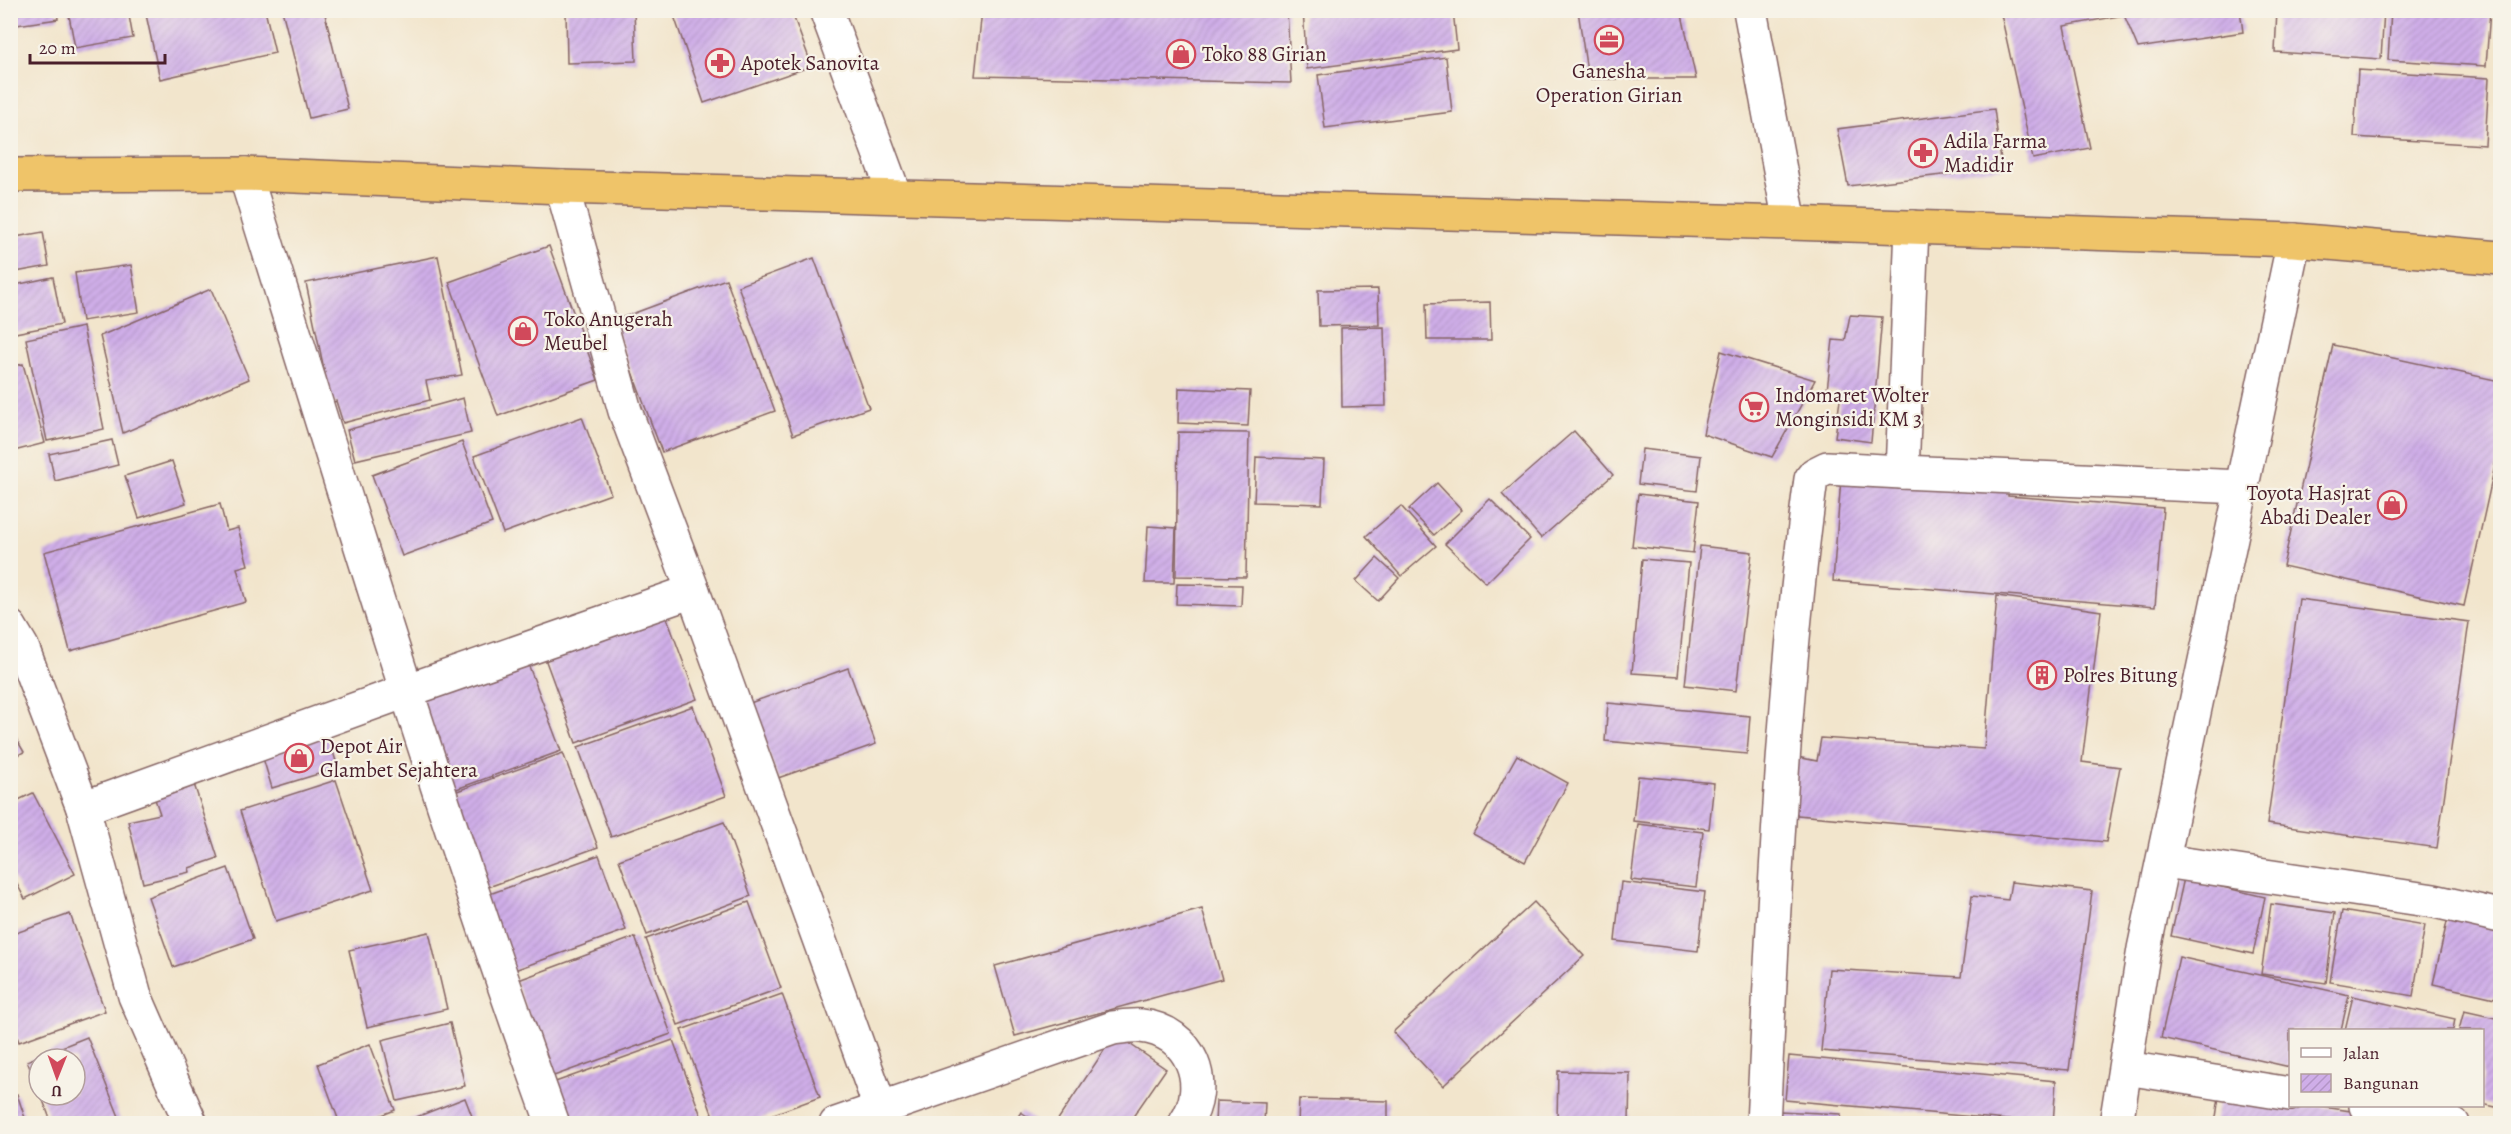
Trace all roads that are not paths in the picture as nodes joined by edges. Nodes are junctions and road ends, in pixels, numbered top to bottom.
1 (826, 10) edge
2 (1750, 10) edge
3 (245, 174) junction
4 (10, 175) edge
5 (562, 187) junction
6 (895, 196) junction
7 (1790, 223) junction
8 (1912, 227) junction
9 (2294, 240) junction
10 (2500, 256) edge
11 (1902, 472) junction
12 (2242, 488) junction
13 (693, 591) junction
14 (10, 627) edge
15 (406, 691) junction
16 (83, 808) junction
17 (2164, 861) junction
18 (2500, 916) edge
19 (2126, 1068) junction
20 (2289, 1094) edge
21 (880, 1107) junction
22 (2372, 1107) edge
23 (191, 1124) edge
24 (553, 1124) edge
25 (836, 1124) edge
26 (1185, 1124) edge
27 (1763, 1124) edge
28 (2116, 1124) edge
29 (2453, 1124) edge

1 - 6 street
2 - 7 street
3 - 4 highway
3 - 5 highway
3 - 15 street
5 - 6 highway
5 - 13 street
6 - 7 highway
7 - 8 highway
8 - 9 highway
8 - 11 street
9 - 10 highway
9 - 12 street
11 - 12 street
11 - 27 street
12 - 17 street
13 - 15 street
13 - 21 street
14 - 16 street
15 - 16 street
15 - 24 street
16 - 23 street
17 - 18 street
17 - 19 street
19 - 20 street
19 - 28 street
21 - 25 street
21 - 26 street
22 - 29 street

